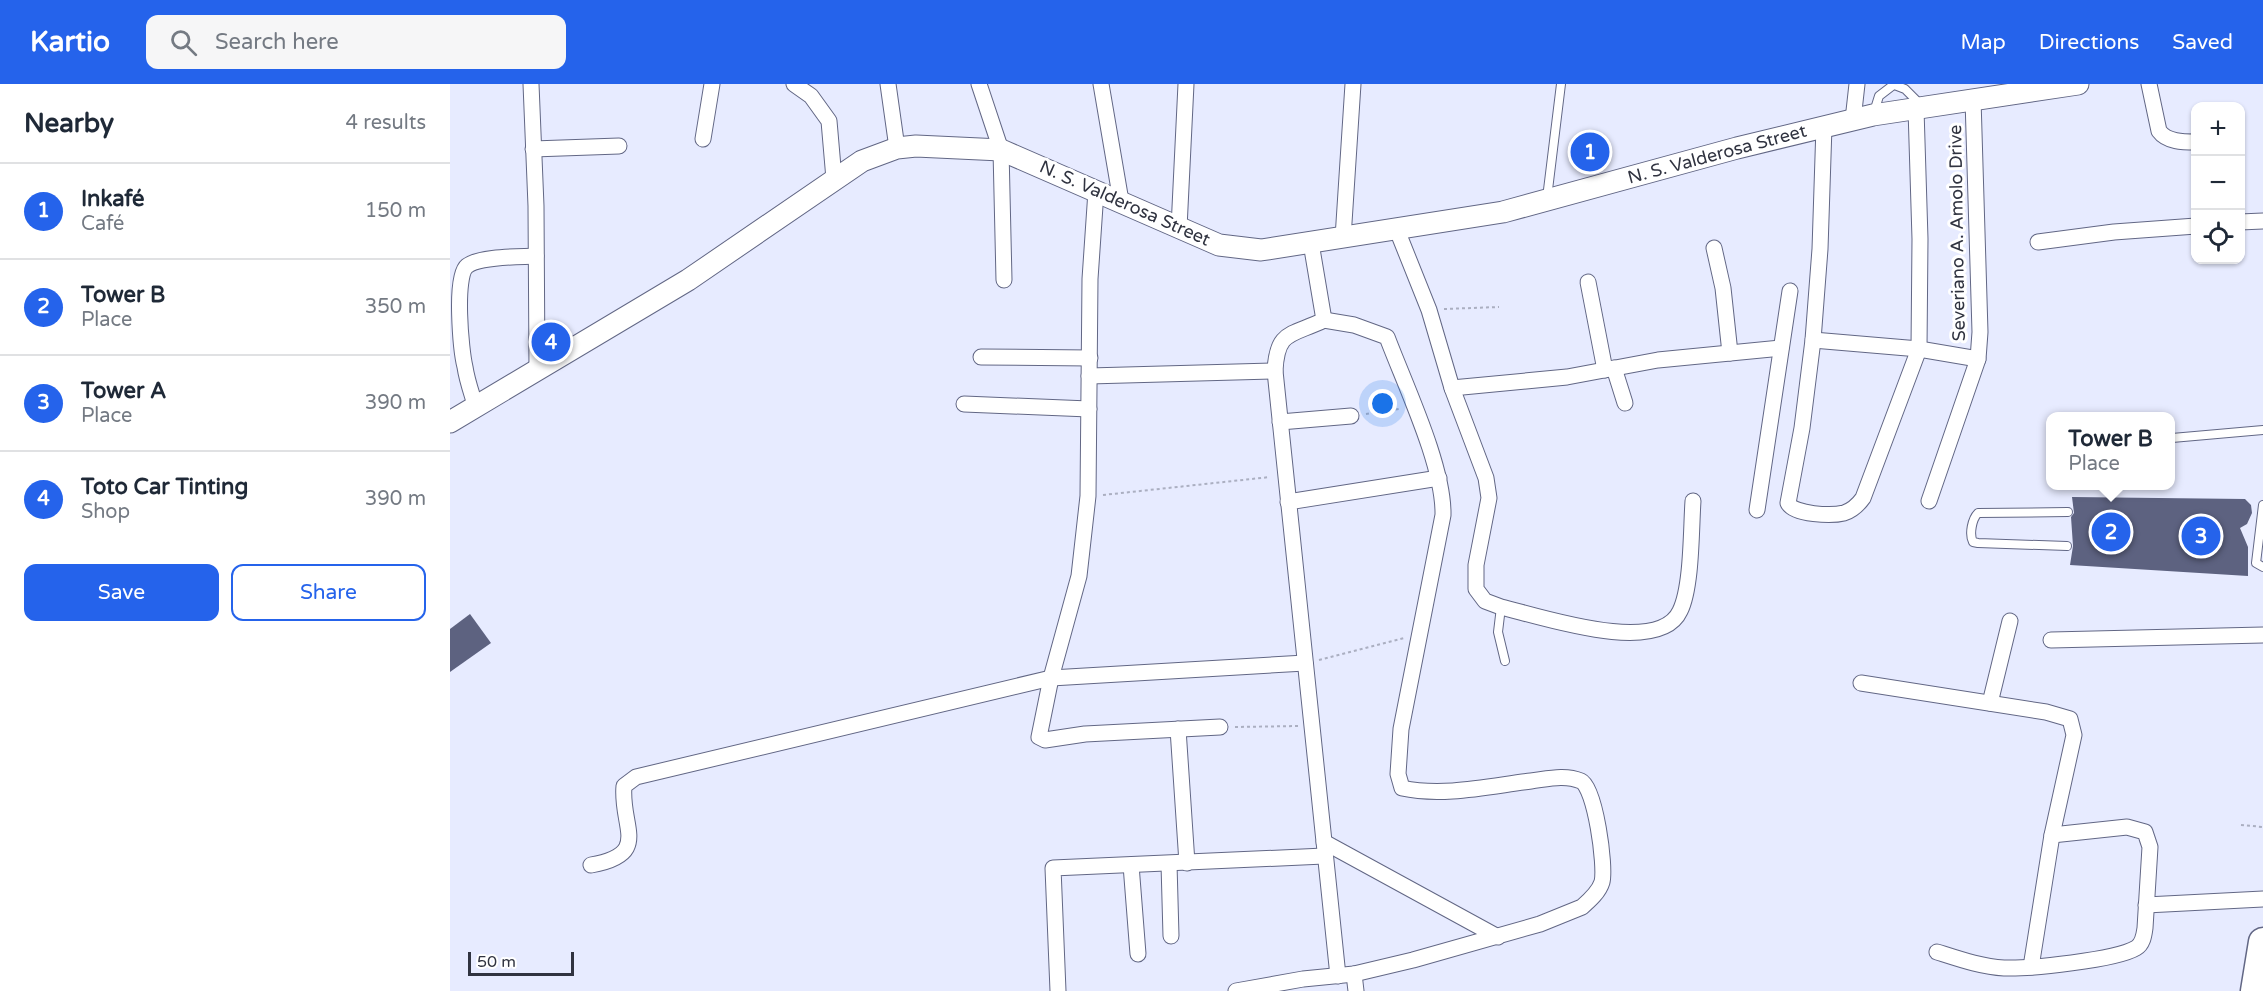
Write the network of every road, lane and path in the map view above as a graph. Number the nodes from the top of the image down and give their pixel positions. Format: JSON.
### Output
{"nodes":[{"id":1,"x":531,"y":84,"type":"edge"},
{"id":2,"x":712,"y":84,"type":"edge"},
{"id":3,"x":794,"y":84,"type":"edge"},
{"id":4,"x":888,"y":84,"type":"edge"},
{"id":5,"x":979,"y":84,"type":"edge"},
{"id":6,"x":1101,"y":84,"type":"edge"},
{"id":7,"x":1186,"y":84,"type":"edge"},
{"id":8,"x":1353,"y":84,"type":"edge"},
{"id":9,"x":1561,"y":84,"type":"edge"},
{"id":10,"x":1857,"y":84,"type":"edge"},
{"id":11,"x":2078,"y":84,"type":"edge"},
{"id":12,"x":2149,"y":84,"type":"edge"},
{"id":13,"x":1892,"y":85,"type":"edge"},
{"id":14,"x":1979,"y":94,"type":"edge"},
{"id":15,"x":1919,"y":108,"type":"junction"},
{"id":16,"x":1863,"y":118,"type":"junction"},
{"id":17,"x":1824,"y":126,"type":"junction"},
{"id":18,"x":703,"y":139,"type":"dead end"},
{"id":19,"x":2191,"y":141,"type":"edge"},
{"id":20,"x":619,"y":146,"type":"dead end"},
{"id":21,"x":897,"y":148,"type":"junction"},
{"id":22,"x":533,"y":149,"type":"junction"},
{"id":23,"x":1001,"y":150,"type":"junction"},
{"id":24,"x":834,"y":179,"type":"junction"},
{"id":25,"x":1096,"y":191,"type":"junction"},
{"id":26,"x":1546,"y":200,"type":"junction"},
{"id":27,"x":1121,"y":201,"type":"junction"},
{"id":28,"x":2263,"y":221,"type":"edge"},
{"id":29,"x":2245,"y":222,"type":"edge"},
{"id":30,"x":2191,"y":226,"type":"edge"},
{"id":31,"x":1179,"y":228,"type":"junction"},
{"id":32,"x":1397,"y":230,"type":"junction"},
{"id":33,"x":1343,"y":238,"type":"junction"},
{"id":34,"x":2038,"y":242,"type":"dead end"},
{"id":35,"x":1311,"y":243,"type":"junction"},
{"id":36,"x":1714,"y":248,"type":"dead end"},
{"id":37,"x":536,"y":256,"type":"junction"},
{"id":38,"x":1005,"y":280,"type":"dead end"},
{"id":39,"x":1588,"y":282,"type":"dead end"},
{"id":40,"x":1790,"y":291,"type":"dead end"},
{"id":41,"x":1499,"y":307,"type":"dead end"},
{"id":42,"x":1429,"y":309,"type":"junction"},
{"id":43,"x":1324,"y":320,"type":"junction"},
{"id":44,"x":1813,"y":340,"type":"junction"},
{"id":45,"x":1781,"y":348,"type":"junction"},
{"id":46,"x":1919,"y":349,"type":"junction"},
{"id":47,"x":1730,"y":353,"type":"junction"},
{"id":48,"x":981,"y":357,"type":"dead end"},
{"id":49,"x":1090,"y":358,"type":"junction"},
{"id":50,"x":1978,"y":359,"type":"junction"},
{"id":51,"x":1610,"y":369,"type":"junction"},
{"id":52,"x":537,"y":370,"type":"junction"},
{"id":53,"x":1275,"y":371,"type":"junction"},
{"id":54,"x":1089,"y":376,"type":"junction"},
{"id":55,"x":1452,"y":388,"type":"junction"},
{"id":56,"x":1625,"y":403,"type":"dead end"},
{"id":57,"x":964,"y":404,"type":"dead end"},
{"id":58,"x":1414,"y":407,"type":"junction"},
{"id":59,"x":476,"y":408,"type":"junction"},
{"id":60,"x":1089,"y":408,"type":"junction"},
{"id":61,"x":1351,"y":416,"type":"joint"},
{"id":62,"x":450,"y":422,"type":"edge"},
{"id":63,"x":1280,"y":422,"type":"junction"},
{"id":64,"x":2263,"y":430,"type":"edge"},
{"id":65,"x":2175,"y":438,"type":"edge"},
{"id":66,"x":1285,"y":476,"type":"junction"},
{"id":67,"x":1439,"y":478,"type":"junction"},
{"id":68,"x":1088,"y":496,"type":"junction"},
{"id":69,"x":1693,"y":501,"type":"dead end"},
{"id":70,"x":1929,"y":501,"type":"dead end"},
{"id":71,"x":1288,"y":502,"type":"junction"},
{"id":72,"x":2263,"y":505,"type":"edge"},
{"id":73,"x":1757,"y":510,"type":"dead end"},
{"id":74,"x":2068,"y":512,"type":"dead end"},
{"id":75,"x":2261,"y":535,"type":"edge"},
{"id":76,"x":2067,"y":546,"type":"dead end"},
{"id":77,"x":2263,"y":567,"type":"edge"},
{"id":78,"x":1501,"y":608,"type":"junction"},
{"id":79,"x":2010,"y":621,"type":"dead end"},
{"id":80,"x":1418,"y":634,"type":"junction"},
{"id":81,"x":2263,"y":635,"type":"edge"},
{"id":82,"x":2051,"y":640,"type":"dead end"},
{"id":83,"x":1505,"y":661,"type":"dead end"},
{"id":84,"x":1305,"y":663,"type":"junction"},
{"id":85,"x":1051,"y":678,"type":"junction"},
{"id":86,"x":1861,"y":683,"type":"dead end"},
{"id":87,"x":1990,"y":703,"type":"junction"},
{"id":88,"x":1311,"y":725,"type":"junction"},
{"id":89,"x":1220,"y":727,"type":"joint"},
{"id":90,"x":1178,"y":729,"type":"junction"},
{"id":91,"x":2241,"y":825,"type":"dead end"},
{"id":92,"x":2261,"y":827,"type":"edge"},
{"id":93,"x":2052,"y":835,"type":"junction"},
{"id":94,"x":1324,"y":849,"type":"junction"},
{"id":95,"x":1187,"y":863,"type":"junction"},
{"id":96,"x":1169,"y":864,"type":"junction"},
{"id":97,"x":591,"y":865,"type":"dead end"},
{"id":98,"x":1131,"y":865,"type":"junction"},
{"id":99,"x":2263,"y":899,"type":"edge"},
{"id":100,"x":2146,"y":904,"type":"junction"},
{"id":101,"x":1171,"y":936,"type":"dead end"},
{"id":102,"x":1498,"y":937,"type":"junction"},
{"id":103,"x":2263,"y":942,"type":"edge"},
{"id":104,"x":1937,"y":952,"type":"dead end"},
{"id":105,"x":1138,"y":954,"type":"dead end"},
{"id":106,"x":2031,"y":967,"type":"junction"},
{"id":107,"x":1346,"y":975,"type":"junction"},
{"id":108,"x":1267,"y":988,"type":"edge"},
{"id":109,"x":1059,"y":991,"type":"edge"},
{"id":110,"x":1236,"y":991,"type":"edge"},
{"id":111,"x":1356,"y":991,"type":"edge"},
{"id":112,"x":2255,"y":991,"type":"edge"}],
"edges":[{"from":1,"to":22,"type":"street"},
{"from":2,"to":18,"type":"street"},
{"from":3,"to":24,"type":"street"},
{"from":4,"to":21,"type":"street"},
{"from":5,"to":23,"type":"street"},
{"from":6,"to":27,"type":"street"},
{"from":7,"to":31,"type":"street"},
{"from":8,"to":33,"type":"street"},
{"from":9,"to":26,"type":"lane"},
{"from":10,"to":16,"type":"street"},
{"from":11,"to":14,"type":"main road","name":"N. S. Valderosa Street"},
{"from":12,"to":19,"type":"street"},
{"from":13,"to":15,"type":"lane"},
{"from":13,"to":16,"type":"lane"},
{"from":14,"to":15,"type":"main road","name":"N. S. Valderosa Street"},
{"from":14,"to":50,"type":"street","name":"Severiano A. Amolo Drive"},
{"from":15,"to":16,"type":"main road","name":"N. S. Valderosa Street"},
{"from":15,"to":46,"type":"street"},
{"from":16,"to":17,"type":"main road","name":"N. S. Valderosa Street"},
{"from":17,"to":26,"type":"main road","name":"N. S. Valderosa Street"},
{"from":17,"to":44,"type":"street"},
{"from":20,"to":22,"type":"street"},
{"from":21,"to":23,"type":"main road","name":"N. S. Valderosa Street"},
{"from":21,"to":24,"type":"main road","name":"N. S. Valderosa Street"},
{"from":22,"to":37,"type":"street"},
{"from":23,"to":25,"type":"main road","name":"N. S. Valderosa Street"},
{"from":23,"to":38,"type":"street"},
{"from":24,"to":52,"type":"main road","name":"N. S. Valderosa Street"},
{"from":25,"to":27,"type":"main road","name":"N. S. Valderosa Street"},
{"from":25,"to":49,"type":"street"},
{"from":26,"to":32,"type":"main road","name":"N. S. Valderosa Street"},
{"from":27,"to":31,"type":"main road","name":"N. S. Valderosa Street"},
{"from":28,"to":29,"type":"street"},
{"from":30,"to":34,"type":"street"},
{"from":31,"to":35,"type":"main road","name":"N. S. Valderosa Street"},
{"from":32,"to":33,"type":"main road","name":"N. S. Valderosa Street"},
{"from":32,"to":42,"type":"street"},
{"from":33,"to":35,"type":"main road","name":"N. S. Valderosa Street"},
{"from":35,"to":43,"type":"street"},
{"from":36,"to":47,"type":"street"},
{"from":37,"to":52,"type":"street"},
{"from":37,"to":59,"type":"street"},
{"from":39,"to":51,"type":"street"},
{"from":40,"to":45,"type":"street"},
{"from":41,"to":42,"type":"path"},
{"from":42,"to":55,"type":"street"},
{"from":43,"to":53,"type":"street"},
{"from":43,"to":58,"type":"street"},
{"from":44,"to":46,"type":"street"},
{"from":44,"to":46,"type":"street"},
{"from":45,"to":47,"type":"street"},
{"from":45,"to":73,"type":"street"},
{"from":46,"to":50,"type":"street"},
{"from":47,"to":51,"type":"street"},
{"from":48,"to":49,"type":"street"},
{"from":49,"to":54,"type":"street"},
{"from":50,"to":70,"type":"street","name":"Severiano A. Amolo Drive"},
{"from":51,"to":55,"type":"street"},
{"from":51,"to":56,"type":"street"},
{"from":52,"to":59,"type":"main road","name":"N. S. Valderosa Street"},
{"from":53,"to":54,"type":"street"},
{"from":53,"to":63,"type":"street"},
{"from":54,"to":60,"type":"street"},
{"from":55,"to":78,"type":"street"},
{"from":57,"to":60,"type":"street"},
{"from":58,"to":61,"type":"path"},
{"from":58,"to":67,"type":"street"},
{"from":59,"to":62,"type":"main road","name":"N. S. Valderosa Street"},
{"from":60,"to":68,"type":"street"},
{"from":61,"to":63,"type":"street"},
{"from":63,"to":66,"type":"street"},
{"from":64,"to":65,"type":"lane"},
{"from":66,"to":68,"type":"path"},
{"from":66,"to":71,"type":"street"},
{"from":67,"to":71,"type":"street"},
{"from":67,"to":80,"type":"street"},
{"from":68,"to":85,"type":"street"},
{"from":69,"to":78,"type":"street"},
{"from":71,"to":84,"type":"street"},
{"from":72,"to":75,"type":"lane"},
{"from":74,"to":76,"type":"lane"},
{"from":75,"to":77,"type":"lane"},
{"from":78,"to":83,"type":"lane"},
{"from":79,"to":87,"type":"street"},
{"from":80,"to":84,"type":"path"},
{"from":80,"to":102,"type":"street"},
{"from":81,"to":82,"type":"street"},
{"from":84,"to":85,"type":"street"},
{"from":84,"to":88,"type":"street"},
{"from":85,"to":90,"type":"street"},
{"from":85,"to":97,"type":"street"},
{"from":86,"to":87,"type":"street"},
{"from":87,"to":93,"type":"street"},
{"from":88,"to":89,"type":"path"},
{"from":88,"to":94,"type":"street"},
{"from":89,"to":90,"type":"street"},
{"from":90,"to":95,"type":"street"},
{"from":91,"to":92,"type":"path"},
{"from":93,"to":100,"type":"street"},
{"from":93,"to":106,"type":"street"},
{"from":94,"to":95,"type":"street"},
{"from":94,"to":102,"type":"street"},
{"from":94,"to":107,"type":"street"},
{"from":95,"to":96,"type":"street"},
{"from":96,"to":98,"type":"street"},
{"from":96,"to":101,"type":"street"},
{"from":98,"to":105,"type":"street"},
{"from":98,"to":109,"type":"street"},
{"from":99,"to":100,"type":"street"},
{"from":100,"to":106,"type":"street"},
{"from":102,"to":107,"type":"street"},
{"from":103,"to":112,"type":"highway"},
{"from":104,"to":106,"type":"street"},
{"from":107,"to":108,"type":"street"},
{"from":107,"to":111,"type":"street"},
{"from":108,"to":110,"type":"street"}]}
